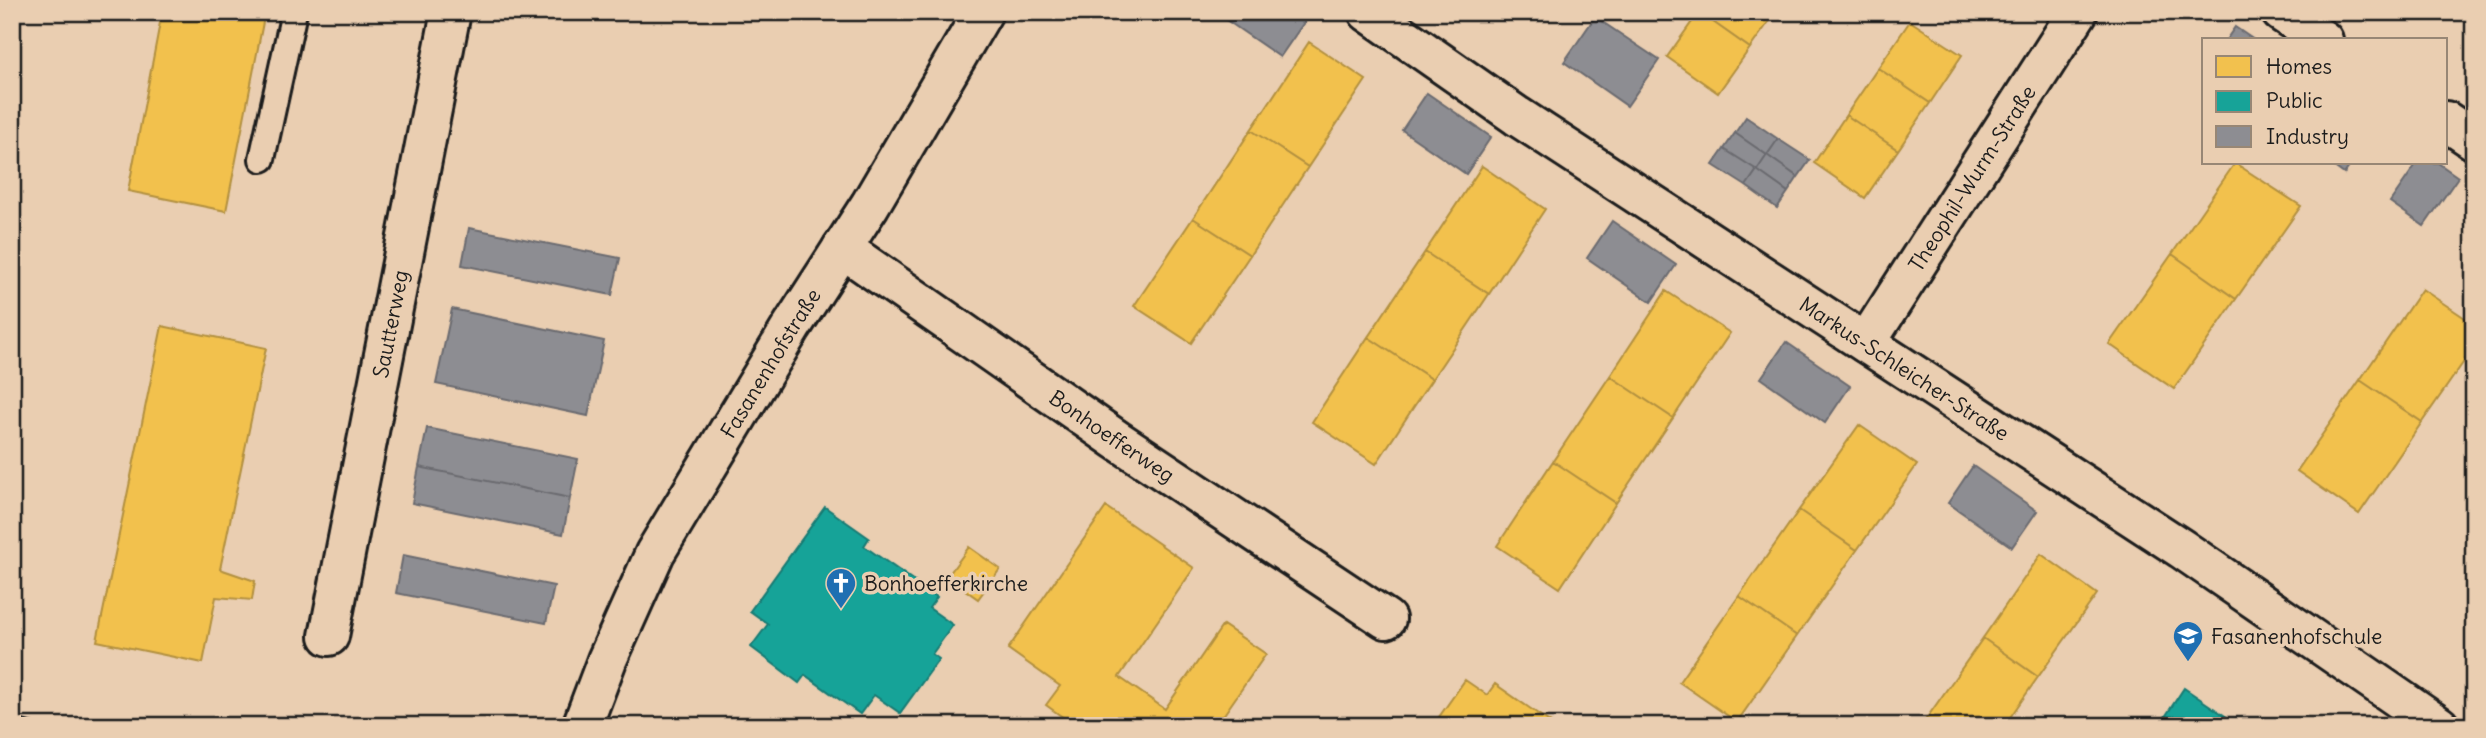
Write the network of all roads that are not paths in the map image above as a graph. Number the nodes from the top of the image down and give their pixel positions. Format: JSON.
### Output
{"nodes":[{"id":1,"x":295,"y":12,"type":"edge"},
{"id":2,"x":452,"y":12,"type":"edge"},
{"id":3,"x":982,"y":12,"type":"edge"},
{"id":4,"x":1368,"y":12,"type":"edge"},
{"id":5,"x":2078,"y":12,"type":"edge"},
{"id":6,"x":2281,"y":12,"type":"edge"},
{"id":7,"x":2320,"y":38,"type":"edge"},
{"id":8,"x":2448,"y":122,"type":"edge"},
{"id":9,"x":2474,"y":140,"type":"edge"},
{"id":10,"x":262,"y":159,"type":"dead end"},
{"id":11,"x":842,"y":248,"type":"junction"},
{"id":12,"x":1866,"y":343,"type":"junction"},
{"id":13,"x":1386,"y":619,"type":"dead end"},
{"id":14,"x":329,"y":636,"type":"dead end"},
{"id":15,"x":582,"y":726,"type":"edge"},
{"id":16,"x":2439,"y":726,"type":"edge"}],
"edges":[{"from":1,"to":10,"type":"lane"},
{"from":2,"to":14,"type":"street","name":"Sautterweg"},
{"from":3,"to":11,"type":"street","name":"Fasanenhofstraße"},
{"from":4,"to":12,"type":"street","name":"Markus-Schleicher-Straße"},
{"from":5,"to":12,"type":"street","name":"Theophil-Wurm-Straße"},
{"from":6,"to":7,"type":"street"},
{"from":8,"to":9,"type":"street"},
{"from":11,"to":13,"type":"street","name":"Bonhoefferweg"},
{"from":11,"to":15,"type":"street","name":"Fasanenhofstraße"},
{"from":12,"to":16,"type":"street","name":"Markus-Schleicher-Straße"}]}
